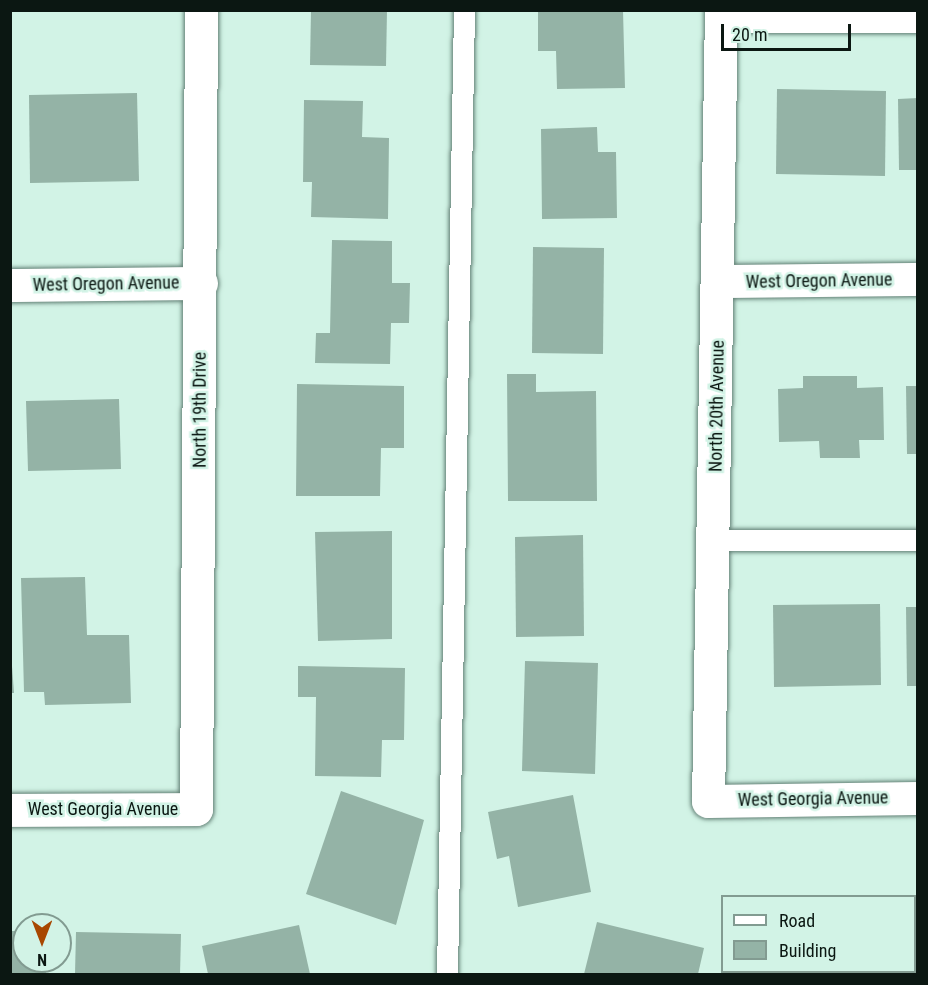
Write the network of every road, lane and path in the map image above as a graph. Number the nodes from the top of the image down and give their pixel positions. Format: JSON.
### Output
{"nodes":[{"id":1,"x":201,"y":10,"type":"edge"},
{"id":2,"x":464,"y":10,"type":"edge"},
{"id":3,"x":721,"y":16,"type":"edge"},
{"id":4,"x":918,"y":22,"type":"edge"},
{"id":5,"x":918,"y":279,"type":"edge"},
{"id":6,"x":720,"y":281,"type":"junction"},
{"id":7,"x":201,"y":284,"type":"junction"},
{"id":8,"x":10,"y":285,"type":"edge"},
{"id":9,"x":714,"y":540,"type":"junction"},
{"id":10,"x":918,"y":540,"type":"edge"},
{"id":11,"x":918,"y":798,"type":"edge"},
{"id":12,"x":708,"y":801,"type":"joint"},
{"id":13,"x":196,"y":809,"type":"joint"},
{"id":14,"x":10,"y":810,"type":"edge"},
{"id":15,"x":447,"y":975,"type":"edge"}],
"edges":[{"from":1,"to":7,"type":"street","name":"North 19th Drive"},
{"from":2,"to":15,"type":"lane"},
{"from":3,"to":4,"type":"lane"},
{"from":3,"to":6,"type":"street","name":"North 20th Avenue"},
{"from":5,"to":6,"type":"street","name":"West Oregon Avenue"},
{"from":6,"to":9,"type":"street","name":"North 20th Avenue"},
{"from":7,"to":8,"type":"street","name":"West Oregon Avenue"},
{"from":7,"to":13,"type":"street","name":"North 19th Drive"},
{"from":9,"to":10,"type":"lane"},
{"from":9,"to":12,"type":"street","name":"North 20th Avenue"},
{"from":11,"to":12,"type":"street","name":"West Georgia Avenue"},
{"from":13,"to":14,"type":"street","name":"West Georgia Avenue"}]}
